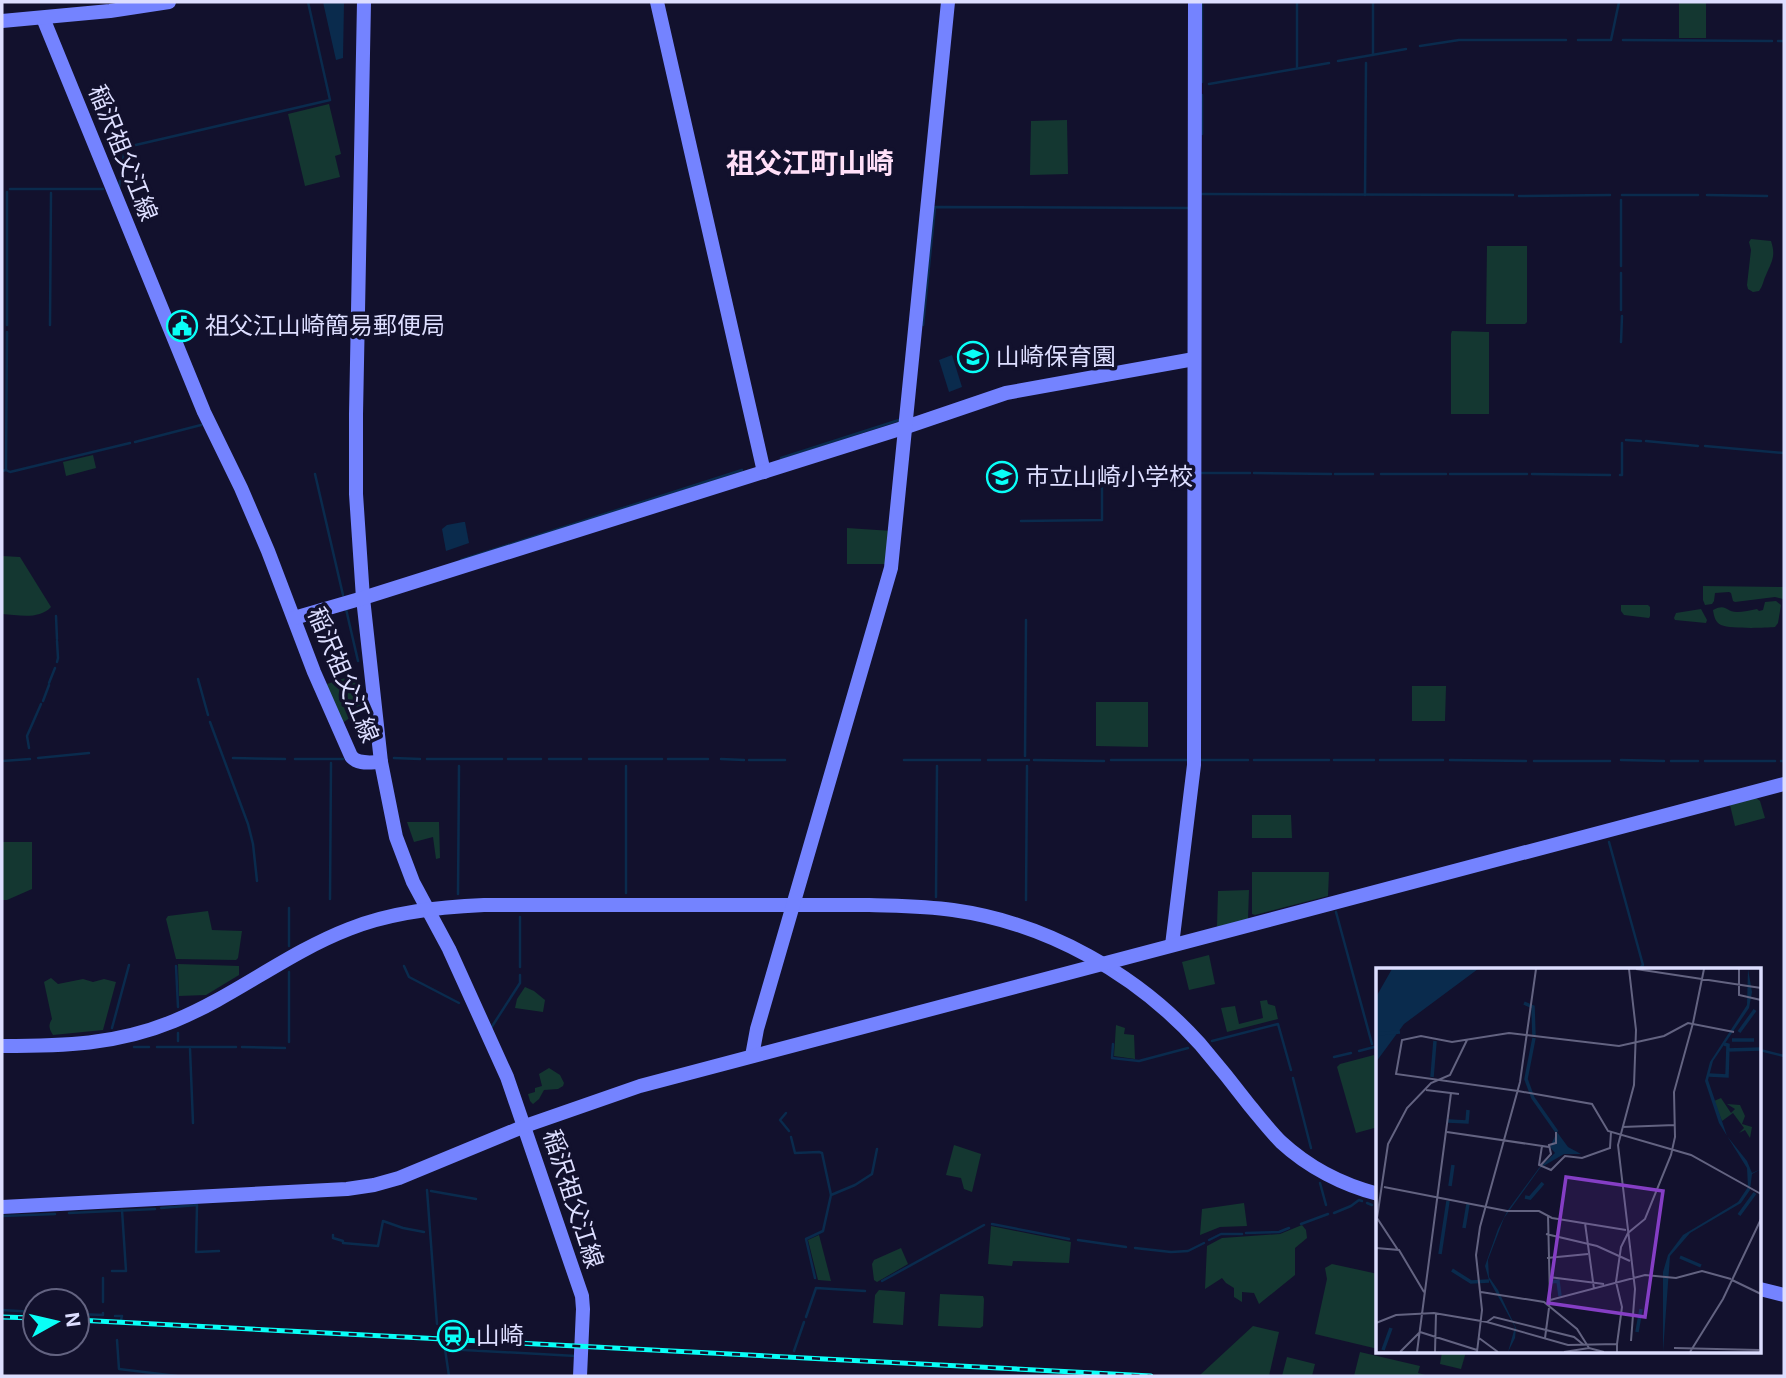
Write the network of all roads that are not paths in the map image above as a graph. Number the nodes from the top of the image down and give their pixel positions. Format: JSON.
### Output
{"nodes":[{"id":1,"x":169,"y":2,"type":"edge"},
{"id":2,"x":364,"y":2,"type":"edge"},
{"id":3,"x":657,"y":2,"type":"edge"},
{"id":4,"x":948,"y":2,"type":"edge"},
{"id":5,"x":1195,"y":2,"type":"edge"},
{"id":6,"x":43,"y":18,"type":"junction"},
{"id":7,"x":2,"y":21,"type":"edge"},
{"id":8,"x":1194,"y":359,"type":"junction"},
{"id":9,"x":906,"y":427,"type":"junction"},
{"id":10,"x":764,"y":472,"type":"junction"},
{"id":11,"x":363,"y":598,"type":"junction"},
{"id":12,"x":294,"y":618,"type":"junction"},
{"id":13,"x":381,"y":762,"type":"junction"},
{"id":14,"x":1784,"y":784,"type":"edge"},
{"id":15,"x":793,"y":905,"type":"junction"},
{"id":16,"x":428,"y":909,"type":"junction"},
{"id":17,"x":1171,"y":945,"type":"junction"},
{"id":18,"x":1101,"y":964,"type":"junction"},
{"id":19,"x":2,"y":1046,"type":"edge"},
{"id":20,"x":752,"y":1056,"type":"junction"},
{"id":21,"x":525,"y":1126,"type":"junction"},
{"id":22,"x":1376,"y":1193,"type":"edge"},
{"id":23,"x":2,"y":1207,"type":"edge"},
{"id":24,"x":1762,"y":1290,"type":"edge"},
{"id":25,"x":1784,"y":1295,"type":"edge"},
{"id":26,"x":580,"y":1376,"type":"edge"}],
"edges":[{"from":1,"to":6,"type":"street"},
{"from":2,"to":11,"type":"street"},
{"from":3,"to":10,"type":"street"},
{"from":4,"to":9,"type":"street"},
{"from":5,"to":8,"type":"street"},
{"from":6,"to":7,"type":"street"},
{"from":6,"to":12,"type":"street","name":"稲沢祖父江線"},
{"from":8,"to":9,"type":"street"},
{"from":8,"to":17,"type":"street"},
{"from":9,"to":10,"type":"street"},
{"from":9,"to":15,"type":"street"},
{"from":10,"to":11,"type":"street"},
{"from":11,"to":12,"type":"street"},
{"from":11,"to":13,"type":"street"},
{"from":12,"to":13,"type":"street","name":"稲沢祖父江線"},
{"from":13,"to":16,"type":"street","name":"稲沢祖父江線"},
{"from":14,"to":17,"type":"street"},
{"from":15,"to":16,"type":"street"},
{"from":15,"to":18,"type":"street"},
{"from":15,"to":20,"type":"street"},
{"from":16,"to":19,"type":"street"},
{"from":16,"to":21,"type":"street","name":"稲沢祖父江線"},
{"from":17,"to":18,"type":"street"},
{"from":18,"to":20,"type":"street"},
{"from":18,"to":22,"type":"street"},
{"from":20,"to":21,"type":"street"},
{"from":21,"to":23,"type":"street"},
{"from":21,"to":26,"type":"street","name":"稲沢祖父江線"},
{"from":24,"to":25,"type":"street"}]}
